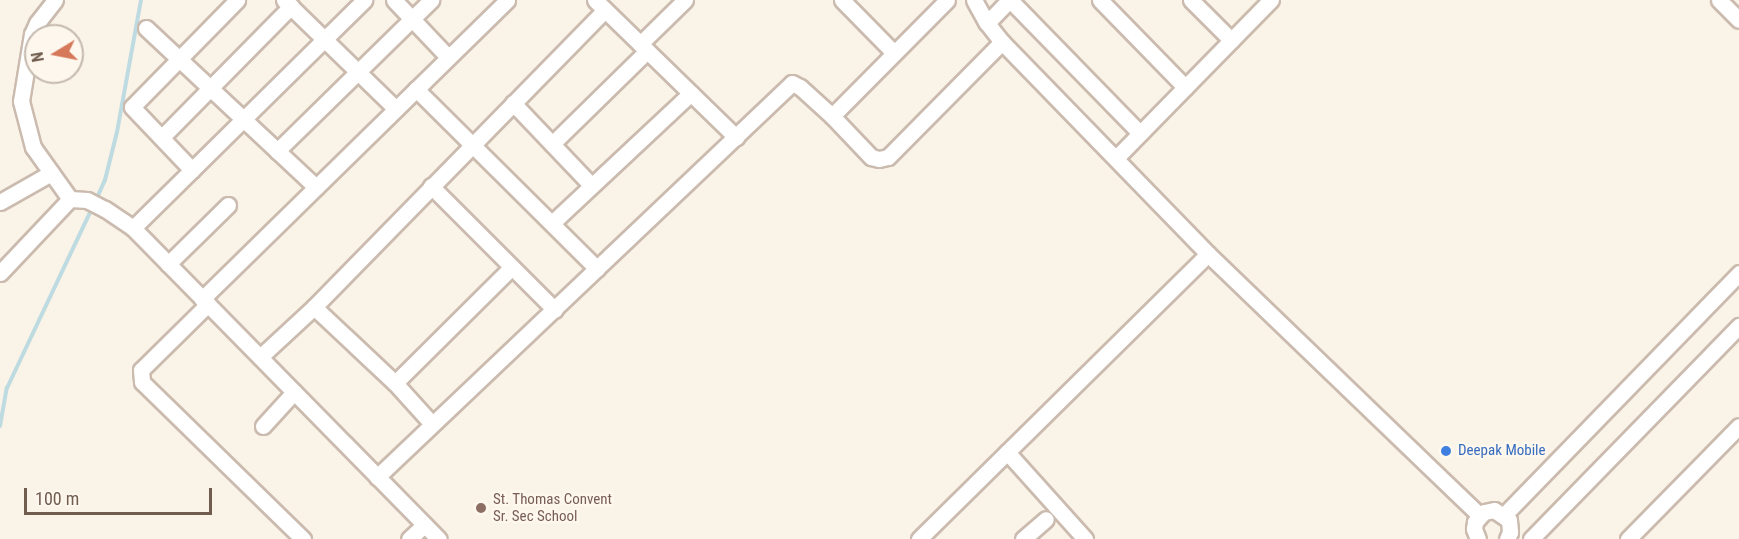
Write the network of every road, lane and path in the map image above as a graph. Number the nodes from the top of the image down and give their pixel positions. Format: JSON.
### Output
{"nodes":[{"id":1,"x":55,"y":0,"type":"edge"},
{"id":2,"x":237,"y":0,"type":"edge"},
{"id":3,"x":364,"y":0,"type":"edge"},
{"id":4,"x":394,"y":0,"type":"edge"},
{"id":5,"x":431,"y":0,"type":"edge"},
{"id":6,"x":842,"y":0,"type":"edge"},
{"id":7,"x":947,"y":0,"type":"edge"},
{"id":8,"x":974,"y":0,"type":"edge"},
{"id":9,"x":1009,"y":0,"type":"edge"},
{"id":10,"x":1100,"y":0,"type":"edge"},
{"id":11,"x":1191,"y":0,"type":"edge"},
{"id":12,"x":1271,"y":0,"type":"edge"},
{"id":13,"x":1719,"y":0,"type":"edge"},
{"id":14,"x":680,"y":1,"type":"edge"},
{"id":15,"x":499,"y":2,"type":"edge"},
{"id":16,"x":288,"y":3,"type":"edge"},
{"id":17,"x":600,"y":5,"type":"edge"},
{"id":18,"x":412,"y":19,"type":"junction"},
{"id":19,"x":1739,"y":20,"type":"edge"},
{"id":20,"x":987,"y":23,"type":"junction"},
{"id":21,"x":146,"y":28,"type":"dead end"},
{"id":22,"x":326,"y":38,"type":"junction"},
{"id":23,"x":1231,"y":40,"type":"junction"},
{"id":24,"x":1002,"y":42,"type":"junction"},
{"id":25,"x":643,"y":47,"type":"junction"},
{"id":26,"x":894,"y":53,"type":"junction"},
{"id":27,"x":448,"y":57,"type":"junction"},
{"id":28,"x":179,"y":59,"type":"junction"},
{"id":29,"x":359,"y":71,"type":"junction"},
{"id":30,"x":1185,"y":87,"type":"junction"},
{"id":31,"x":210,"y":88,"type":"junction"},
{"id":32,"x":416,"y":89,"type":"junction"},
{"id":33,"x":691,"y":93,"type":"junction"},
{"id":34,"x":513,"y":103,"type":"junction"},
{"id":35,"x":396,"y":109,"type":"junction"},
{"id":36,"x":832,"y":116,"type":"junction"},
{"id":37,"x":243,"y":119,"type":"junction"},
{"id":38,"x":1140,"y":133,"type":"junction"},
{"id":39,"x":162,"y":137,"type":"junction"},
{"id":40,"x":736,"y":137,"type":"junction"},
{"id":41,"x":472,"y":143,"type":"junction"},
{"id":42,"x":552,"y":144,"type":"junction"},
{"id":43,"x":277,"y":151,"type":"junction"},
{"id":44,"x":1117,"y":157,"type":"junction"},
{"id":45,"x":192,"y":170,"type":"junction"},
{"id":46,"x":51,"y":173,"type":"junction"},
{"id":47,"x":591,"y":185,"type":"junction"},
{"id":48,"x":431,"y":186,"type":"junction"},
{"id":49,"x":316,"y":187,"type":"junction"},
{"id":50,"x":70,"y":200,"type":"junction"},
{"id":51,"x":0,"y":202,"type":"edge"},
{"id":52,"x":228,"y":205,"type":"dead end"},
{"id":53,"x":552,"y":223,"type":"junction"},
{"id":54,"x":133,"y":228,"type":"junction"},
{"id":55,"x":1208,"y":254,"type":"junction"},
{"id":56,"x":168,"y":264,"type":"junction"},
{"id":57,"x":511,"y":268,"type":"junction"},
{"id":58,"x":597,"y":269,"type":"junction"},
{"id":59,"x":0,"y":273,"type":"edge"},
{"id":60,"x":1739,"y":273,"type":"edge"},
{"id":61,"x":205,"y":302,"type":"junction"},
{"id":62,"x":314,"y":307,"type":"junction"},
{"id":63,"x":555,"y":310,"type":"junction"},
{"id":64,"x":1736,"y":336,"type":"edge"},
{"id":65,"x":260,"y":357,"type":"junction"},
{"id":66,"x":395,"y":383,"type":"junction"},
{"id":67,"x":294,"y":392,"type":"junction"},
{"id":68,"x":432,"y":424,"type":"junction"},
{"id":69,"x":263,"y":426,"type":"dead end"},
{"id":70,"x":1739,"y":426,"type":"edge"},
{"id":71,"x":1007,"y":452,"type":"junction"},
{"id":72,"x":377,"y":477,"type":"junction"},
{"id":73,"x":1504,"y":514,"type":"junction"},
{"id":74,"x":1479,"y":515,"type":"junction"},
{"id":75,"x":1046,"y":519,"type":"dead end"},
{"id":76,"x":424,"y":525,"type":"junction"},
{"id":77,"x":1511,"y":537,"type":"edge"},
{"id":78,"x":303,"y":539,"type":"edge"},
{"id":79,"x":409,"y":539,"type":"edge"},
{"id":80,"x":439,"y":539,"type":"edge"},
{"id":81,"x":919,"y":539,"type":"edge"},
{"id":82,"x":1023,"y":539,"type":"edge"},
{"id":83,"x":1085,"y":539,"type":"edge"},
{"id":84,"x":1478,"y":539,"type":"edge"},
{"id":85,"x":1531,"y":539,"type":"edge"},
{"id":86,"x":1628,"y":539,"type":"edge"}],
"edges":[{"from":1,"to":46,"type":"street"},
{"from":2,"to":28,"type":"street"},
{"from":3,"to":22,"type":"street"},
{"from":4,"to":18,"type":"street"},
{"from":5,"to":18,"type":"street"},
{"from":6,"to":26,"type":"street"},
{"from":7,"to":26,"type":"street"},
{"from":8,"to":20,"type":"street"},
{"from":9,"to":20,"type":"street"},
{"from":9,"to":38,"type":"street"},
{"from":10,"to":30,"type":"street"},
{"from":11,"to":23,"type":"street"},
{"from":12,"to":23,"type":"street"},
{"from":13,"to":19,"type":"street"},
{"from":14,"to":25,"type":"street"},
{"from":15,"to":27,"type":"street"},
{"from":16,"to":22,"type":"street"},
{"from":16,"to":31,"type":"street"},
{"from":17,"to":25,"type":"street"},
{"from":17,"to":34,"type":"street"},
{"from":18,"to":27,"type":"street"},
{"from":18,"to":29,"type":"street"},
{"from":20,"to":24,"type":"street"},
{"from":21,"to":28,"type":"street"},
{"from":22,"to":29,"type":"street"},
{"from":22,"to":37,"type":"street"},
{"from":23,"to":30,"type":"street"},
{"from":24,"to":36,"type":"street"},
{"from":24,"to":44,"type":"street"},
{"from":25,"to":33,"type":"street"},
{"from":25,"to":42,"type":"street"},
{"from":26,"to":36,"type":"street"},
{"from":27,"to":32,"type":"street"},
{"from":28,"to":31,"type":"street"},
{"from":28,"to":39,"type":"street"},
{"from":29,"to":35,"type":"street"},
{"from":29,"to":43,"type":"street"},
{"from":30,"to":38,"type":"street"},
{"from":31,"to":37,"type":"street"},
{"from":31,"to":39,"type":"street"},
{"from":32,"to":35,"type":"street"},
{"from":32,"to":41,"type":"street"},
{"from":33,"to":40,"type":"street"},
{"from":33,"to":47,"type":"street"},
{"from":34,"to":41,"type":"street"},
{"from":34,"to":42,"type":"street"},
{"from":35,"to":49,"type":"street"},
{"from":36,"to":40,"type":"street"},
{"from":37,"to":43,"type":"street"},
{"from":37,"to":45,"type":"street"},
{"from":38,"to":44,"type":"street"},
{"from":39,"to":45,"type":"street"},
{"from":40,"to":58,"type":"street"},
{"from":41,"to":48,"type":"street"},
{"from":41,"to":53,"type":"street"},
{"from":42,"to":47,"type":"street"},
{"from":43,"to":49,"type":"street"},
{"from":44,"to":55,"type":"street"},
{"from":45,"to":54,"type":"street"},
{"from":46,"to":50,"type":"street"},
{"from":46,"to":51,"type":"street"},
{"from":47,"to":53,"type":"street"},
{"from":48,"to":57,"type":"street"},
{"from":48,"to":62,"type":"street"},
{"from":49,"to":61,"type":"street"},
{"from":50,"to":54,"type":"street"},
{"from":50,"to":59,"type":"street"},
{"from":52,"to":56,"type":"street"},
{"from":53,"to":58,"type":"street"},
{"from":54,"to":56,"type":"street"},
{"from":55,"to":71,"type":"street"},
{"from":55,"to":74,"type":"street"},
{"from":56,"to":61,"type":"street"},
{"from":57,"to":63,"type":"street"},
{"from":57,"to":66,"type":"street"},
{"from":58,"to":63,"type":"street"},
{"from":60,"to":73,"type":"street"},
{"from":61,"to":65,"type":"street"},
{"from":61,"to":78,"type":"street"},
{"from":62,"to":65,"type":"street"},
{"from":62,"to":66,"type":"street"},
{"from":63,"to":68,"type":"street"},
{"from":64,"to":85,"type":"street"},
{"from":65,"to":67,"type":"street"},
{"from":66,"to":68,"type":"street"},
{"from":67,"to":69,"type":"street"},
{"from":67,"to":72,"type":"street"},
{"from":68,"to":72,"type":"street"},
{"from":70,"to":86,"type":"street"},
{"from":71,"to":81,"type":"street"},
{"from":71,"to":83,"type":"street"},
{"from":72,"to":76,"type":"street"},
{"from":73,"to":74,"type":"street"},
{"from":73,"to":77,"type":"street"},
{"from":74,"to":84,"type":"street"},
{"from":75,"to":82,"type":"street"},
{"from":76,"to":79,"type":"street"},
{"from":76,"to":80,"type":"street"}]}
